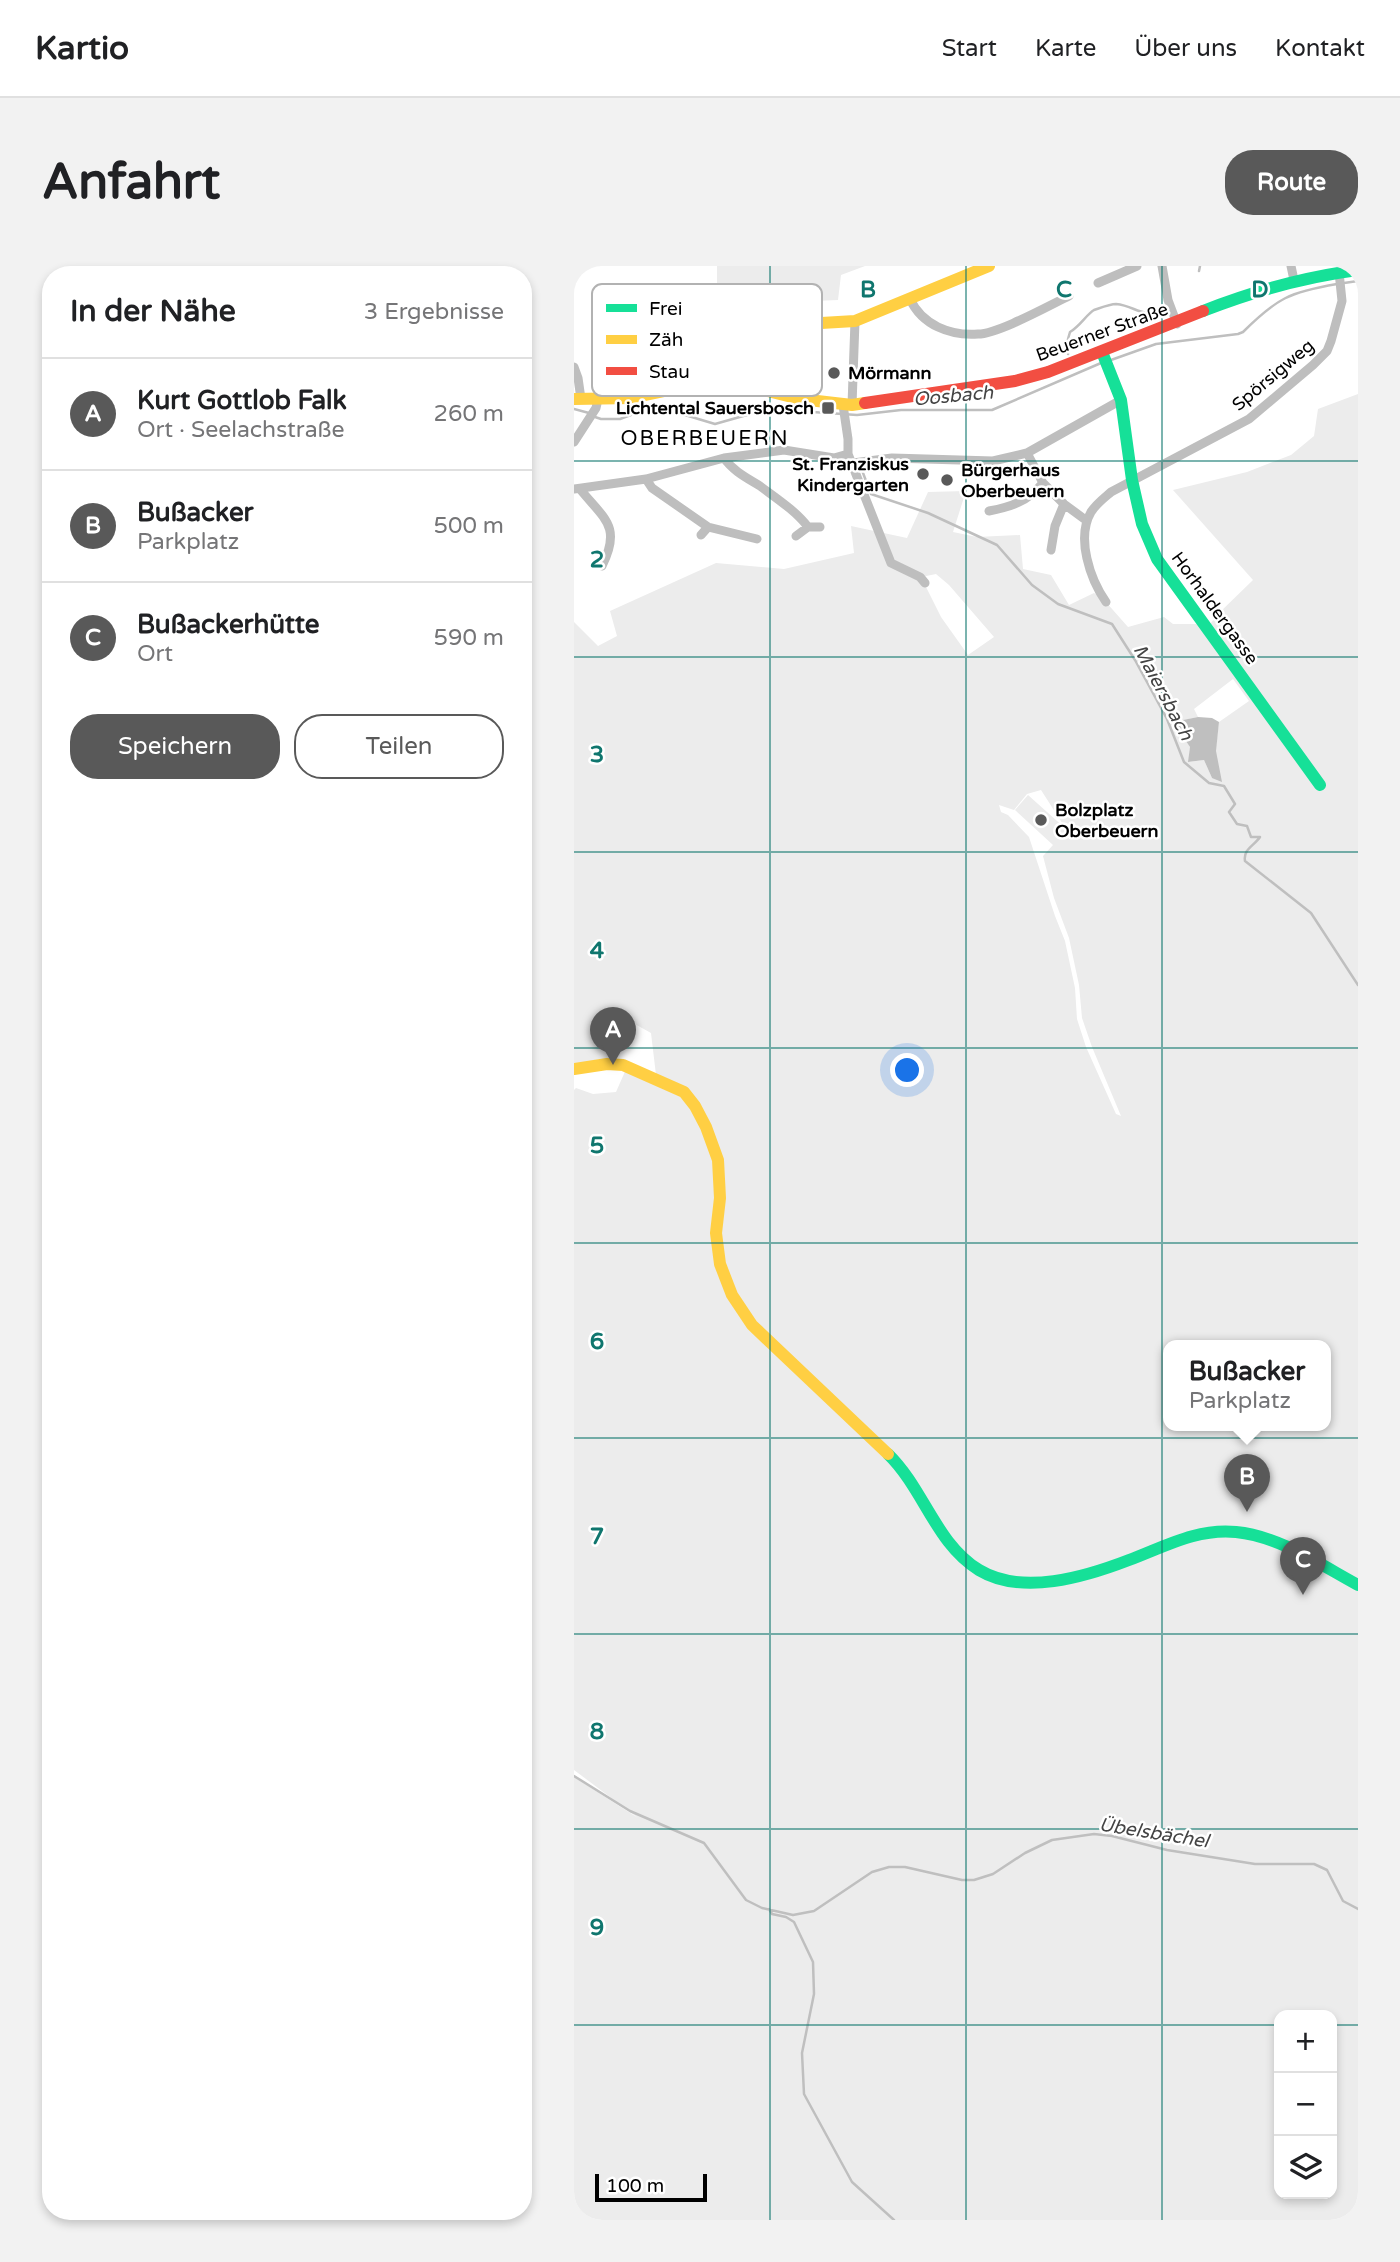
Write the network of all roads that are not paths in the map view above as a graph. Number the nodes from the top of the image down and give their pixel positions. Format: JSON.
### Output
{"nodes":[{"id":1,"x":989,"y":266,"type":"edge"},
{"id":2,"x":1137,"y":266,"type":"edge"},
{"id":3,"x":1162,"y":266,"type":"edge"},
{"id":4,"x":1291,"y":266,"type":"edge"},
{"id":5,"x":1358,"y":270,"type":"edge"},
{"id":6,"x":1339,"y":274,"type":"junction"},
{"id":7,"x":1294,"y":280,"type":"junction"},
{"id":8,"x":1098,"y":283,"type":"dead end"},
{"id":9,"x":1069,"y":296,"type":"dead end"},
{"id":10,"x":910,"y":299,"type":"junction"},
{"id":11,"x":855,"y":321,"type":"junction"},
{"id":12,"x":822,"y":323,"type":"edge"},
{"id":13,"x":1177,"y":324,"type":"junction"},
{"id":14,"x":1104,"y":357,"type":"junction"},
{"id":15,"x":574,"y":367,"type":"edge"},
{"id":16,"x":641,"y":396,"type":"edge"},
{"id":17,"x":788,"y":396,"type":"edge"},
{"id":18,"x":577,"y":399,"type":"edge"},
{"id":19,"x":1121,"y":400,"type":"junction"},
{"id":20,"x":597,"y":404,"type":"junction"},
{"id":21,"x":846,"y":410,"type":"junction"},
{"id":22,"x":574,"y":442,"type":"edge"},
{"id":23,"x":1027,"y":453,"type":"junction"},
{"id":24,"x":724,"y":458,"type":"junction"},
{"id":25,"x":850,"y":459,"type":"junction"},
{"id":26,"x":646,"y":479,"type":"junction"},
{"id":27,"x":1132,"y":480,"type":"junction"},
{"id":28,"x":1043,"y":483,"type":"junction"},
{"id":29,"x":577,"y":489,"type":"edge"},
{"id":30,"x":1064,"y":504,"type":"junction"},
{"id":31,"x":989,"y":511,"type":"dead end"},
{"id":32,"x":1087,"y":521,"type":"junction"},
{"id":33,"x":708,"y":527,"type":"junction"},
{"id":34,"x":808,"y":527,"type":"junction"},
{"id":35,"x":820,"y":527,"type":"dead end"},
{"id":36,"x":701,"y":535,"type":"dead end"},
{"id":37,"x":796,"y":536,"type":"dead end"},
{"id":38,"x":758,"y":538,"type":"dead end"},
{"id":39,"x":1051,"y":550,"type":"dead end"},
{"id":40,"x":602,"y":566,"type":"dead end"},
{"id":41,"x":925,"y":583,"type":"dead end"},
{"id":42,"x":1106,"y":602,"type":"dead end"},
{"id":43,"x":1320,"y":785,"type":"dead end"},
{"id":44,"x":574,"y":1069,"type":"edge"},
{"id":45,"x":1358,"y":1585,"type":"edge"}],
"edges":[{"from":1,"to":10,"type":"street"},
{"from":2,"to":8,"type":"street"},
{"from":3,"to":13,"type":"street"},
{"from":4,"to":7,"type":"street"},
{"from":5,"to":6,"type":"street","name":"Beuerner Straße"},
{"from":6,"to":7,"type":"street","name":"Beuerner Straße"},
{"from":6,"to":27,"type":"street","name":"Spörsigweg"},
{"from":7,"to":13,"type":"street","name":"Beuerner Straße"},
{"from":9,"to":10,"type":"street"},
{"from":10,"to":11,"type":"street"},
{"from":11,"to":12,"type":"street"},
{"from":11,"to":21,"type":"street"},
{"from":13,"to":14,"type":"street","name":"Beuerner Straße"},
{"from":14,"to":19,"type":"street","name":"Horhaldergasse"},
{"from":14,"to":21,"type":"street","name":"Beuerner Straße"},
{"from":15,"to":18,"type":"street"},
{"from":16,"to":20,"type":"street","name":"Beuerner Straße"},
{"from":17,"to":21,"type":"street","name":"Beuerner Straße"},
{"from":18,"to":20,"type":"street","name":"Beuerner Straße"},
{"from":19,"to":23,"type":"street"},
{"from":19,"to":27,"type":"street","name":"Horhaldergasse"},
{"from":20,"to":22,"type":"street"},
{"from":21,"to":25,"type":"street"},
{"from":23,"to":25,"type":"street"},
{"from":23,"to":28,"type":"street"},
{"from":24,"to":25,"type":"street"},
{"from":24,"to":26,"type":"street"},
{"from":24,"to":34,"type":"street"},
{"from":25,"to":41,"type":"street"},
{"from":26,"to":29,"type":"street"},
{"from":26,"to":33,"type":"street"},
{"from":27,"to":32,"type":"street","name":"Spörsigweg"},
{"from":27,"to":43,"type":"street","name":"Horhaldergasse"},
{"from":28,"to":30,"type":"street"},
{"from":28,"to":31,"type":"street"},
{"from":29,"to":40,"type":"street"},
{"from":30,"to":32,"type":"street"},
{"from":30,"to":39,"type":"street"},
{"from":32,"to":42,"type":"street"},
{"from":33,"to":36,"type":"street"},
{"from":33,"to":38,"type":"street"},
{"from":34,"to":35,"type":"street"},
{"from":34,"to":37,"type":"street"},
{"from":44,"to":45,"type":"street"}]}
